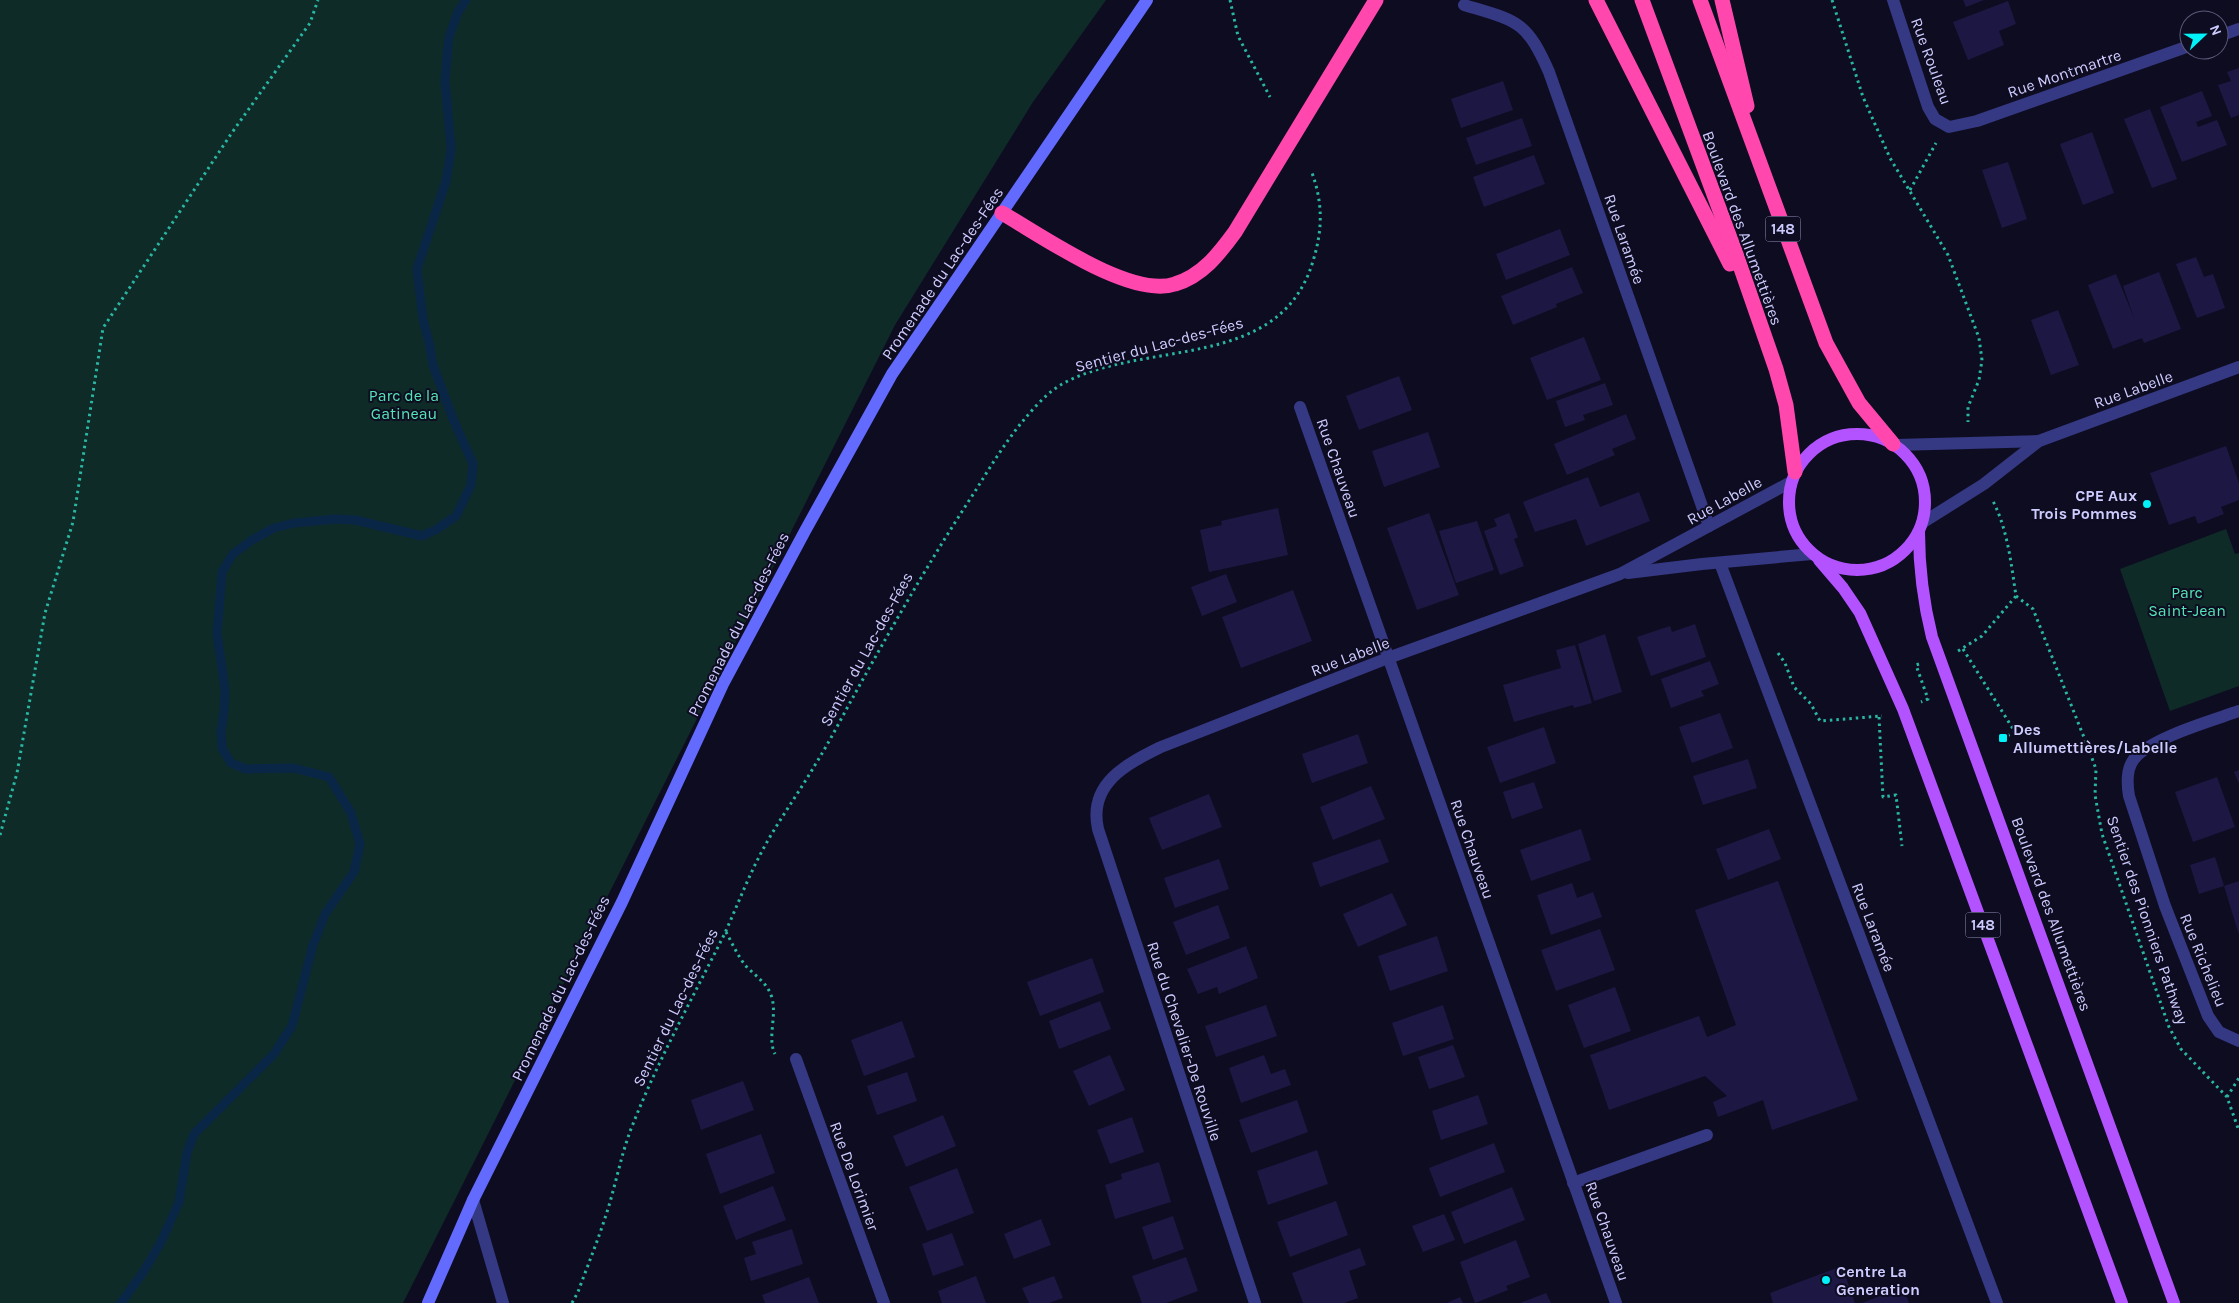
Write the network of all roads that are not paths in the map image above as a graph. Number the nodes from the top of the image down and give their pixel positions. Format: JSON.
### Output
{"nodes":[{"id":1,"x":1147,"y":0,"type":"edge"},
{"id":2,"x":1376,"y":0,"type":"edge"},
{"id":3,"x":1596,"y":0,"type":"edge"},
{"id":4,"x":1642,"y":0,"type":"edge"},
{"id":5,"x":1700,"y":0,"type":"edge"},
{"id":6,"x":1722,"y":0,"type":"edge"},
{"id":7,"x":1893,"y":0,"type":"edge"},
{"id":8,"x":1464,"y":5,"type":"dead end"},
{"id":9,"x":2179,"y":50,"type":"edge"},
{"id":10,"x":1948,"y":127,"type":"joint"},
{"id":11,"x":1761,"y":171,"type":"junction"},
{"id":12,"x":1002,"y":213,"type":"junction"},
{"id":13,"x":1755,"y":311,"type":"junction"},
{"id":14,"x":2239,"y":367,"type":"edge"},
{"id":15,"x":1300,"y":407,"type":"dead end"},
{"id":16,"x":2040,"y":441,"type":"junction"},
{"id":17,"x":1894,"y":445,"type":"junction"},
{"id":18,"x":1793,"y":477,"type":"junction"},
{"id":19,"x":1709,"y":526,"type":"junction"},
{"id":20,"x":1920,"y":528,"type":"junction"},
{"id":21,"x":1816,"y":557,"type":"junction"},
{"id":22,"x":1720,"y":563,"type":"junction"},
{"id":23,"x":1620,"y":574,"type":"junction"},
{"id":24,"x":1388,"y":658,"type":"junction"},
{"id":25,"x":2239,"y":711,"type":"edge"},
{"id":26,"x":1104,"y":789,"type":"joint"},
{"id":27,"x":2239,"y":1041,"type":"edge"},
{"id":28,"x":796,"y":1060,"type":"road end"},
{"id":29,"x":1707,"y":1135,"type":"dead end"},
{"id":30,"x":1573,"y":1182,"type":"junction"},
{"id":31,"x":473,"y":1200,"type":"junction"},
{"id":32,"x":428,"y":1303,"type":"edge"},
{"id":33,"x":503,"y":1303,"type":"edge"},
{"id":34,"x":884,"y":1303,"type":"edge"},
{"id":35,"x":1255,"y":1303,"type":"edge"},
{"id":36,"x":1616,"y":1303,"type":"edge"},
{"id":37,"x":1997,"y":1303,"type":"edge"},
{"id":38,"x":2122,"y":1303,"type":"edge"},
{"id":39,"x":2174,"y":1303,"type":"edge"}],
"edges":[{"from":1,"to":12,"type":"street","name":"Promenade du Lac-des-Fées"},
{"from":2,"to":12,"type":"highway"},
{"from":3,"to":13,"type":"highway"},
{"from":4,"to":13,"type":"highway","name":"Boulevard des Allumettières"},
{"from":5,"to":11,"type":"highway","number":"148"},
{"from":6,"to":11,"type":"highway"},
{"from":7,"to":10,"type":"street","name":"Rue Rouleau"},
{"from":8,"to":19,"type":"street","name":"Rue Laramée"},
{"from":9,"to":10,"type":"street","name":"Rue Montmartre"},
{"from":11,"to":17,"type":"highway","number":"148"},
{"from":12,"to":31,"type":"street","name":"Promenade du Lac-des-Fées"},
{"from":13,"to":18,"type":"highway","name":"Boulevard des Allumettières"},
{"from":14,"to":16,"type":"street","name":"Rue Labelle"},
{"from":15,"to":24,"type":"street","name":"Rue Chauveau"},
{"from":16,"to":17,"type":"street","name":"Rue Labelle"},
{"from":16,"to":20,"type":"street","name":"Rue Labelle"},
{"from":17,"to":18,"type":"main road"},
{"from":17,"to":20,"type":"main road"},
{"from":18,"to":19,"type":"street","name":"Rue Labelle"},
{"from":18,"to":21,"type":"main road"},
{"from":19,"to":23,"type":"street","name":"Rue Labelle"},
{"from":20,"to":21,"type":"main road"},
{"from":20,"to":39,"type":"main road","name":"Boulevard des Allumettières"},
{"from":21,"to":22,"type":"street","name":"Rue Labelle"},
{"from":21,"to":38,"type":"main road","number":"148"},
{"from":22,"to":23,"type":"street","name":"Rue Labelle"},
{"from":22,"to":37,"type":"street","name":"Rue Laramée"},
{"from":23,"to":24,"type":"street","name":"Rue Labelle"},
{"from":24,"to":26,"type":"street","name":"Rue Labelle"},
{"from":24,"to":30,"type":"street","name":"Rue Chauveau"},
{"from":25,"to":27,"type":"street","name":"Rue Richelieu"},
{"from":26,"to":35,"type":"street","name":"Rue du Chevalier-De Rouville"},
{"from":28,"to":34,"type":"street","name":"Rue De Lorimier"},
{"from":29,"to":30,"type":"street"},
{"from":30,"to":36,"type":"street","name":"Rue Chauveau"},
{"from":31,"to":32,"type":"street","name":"Promenade du Lac-des-Fées"},
{"from":31,"to":33,"type":"street"}]}
